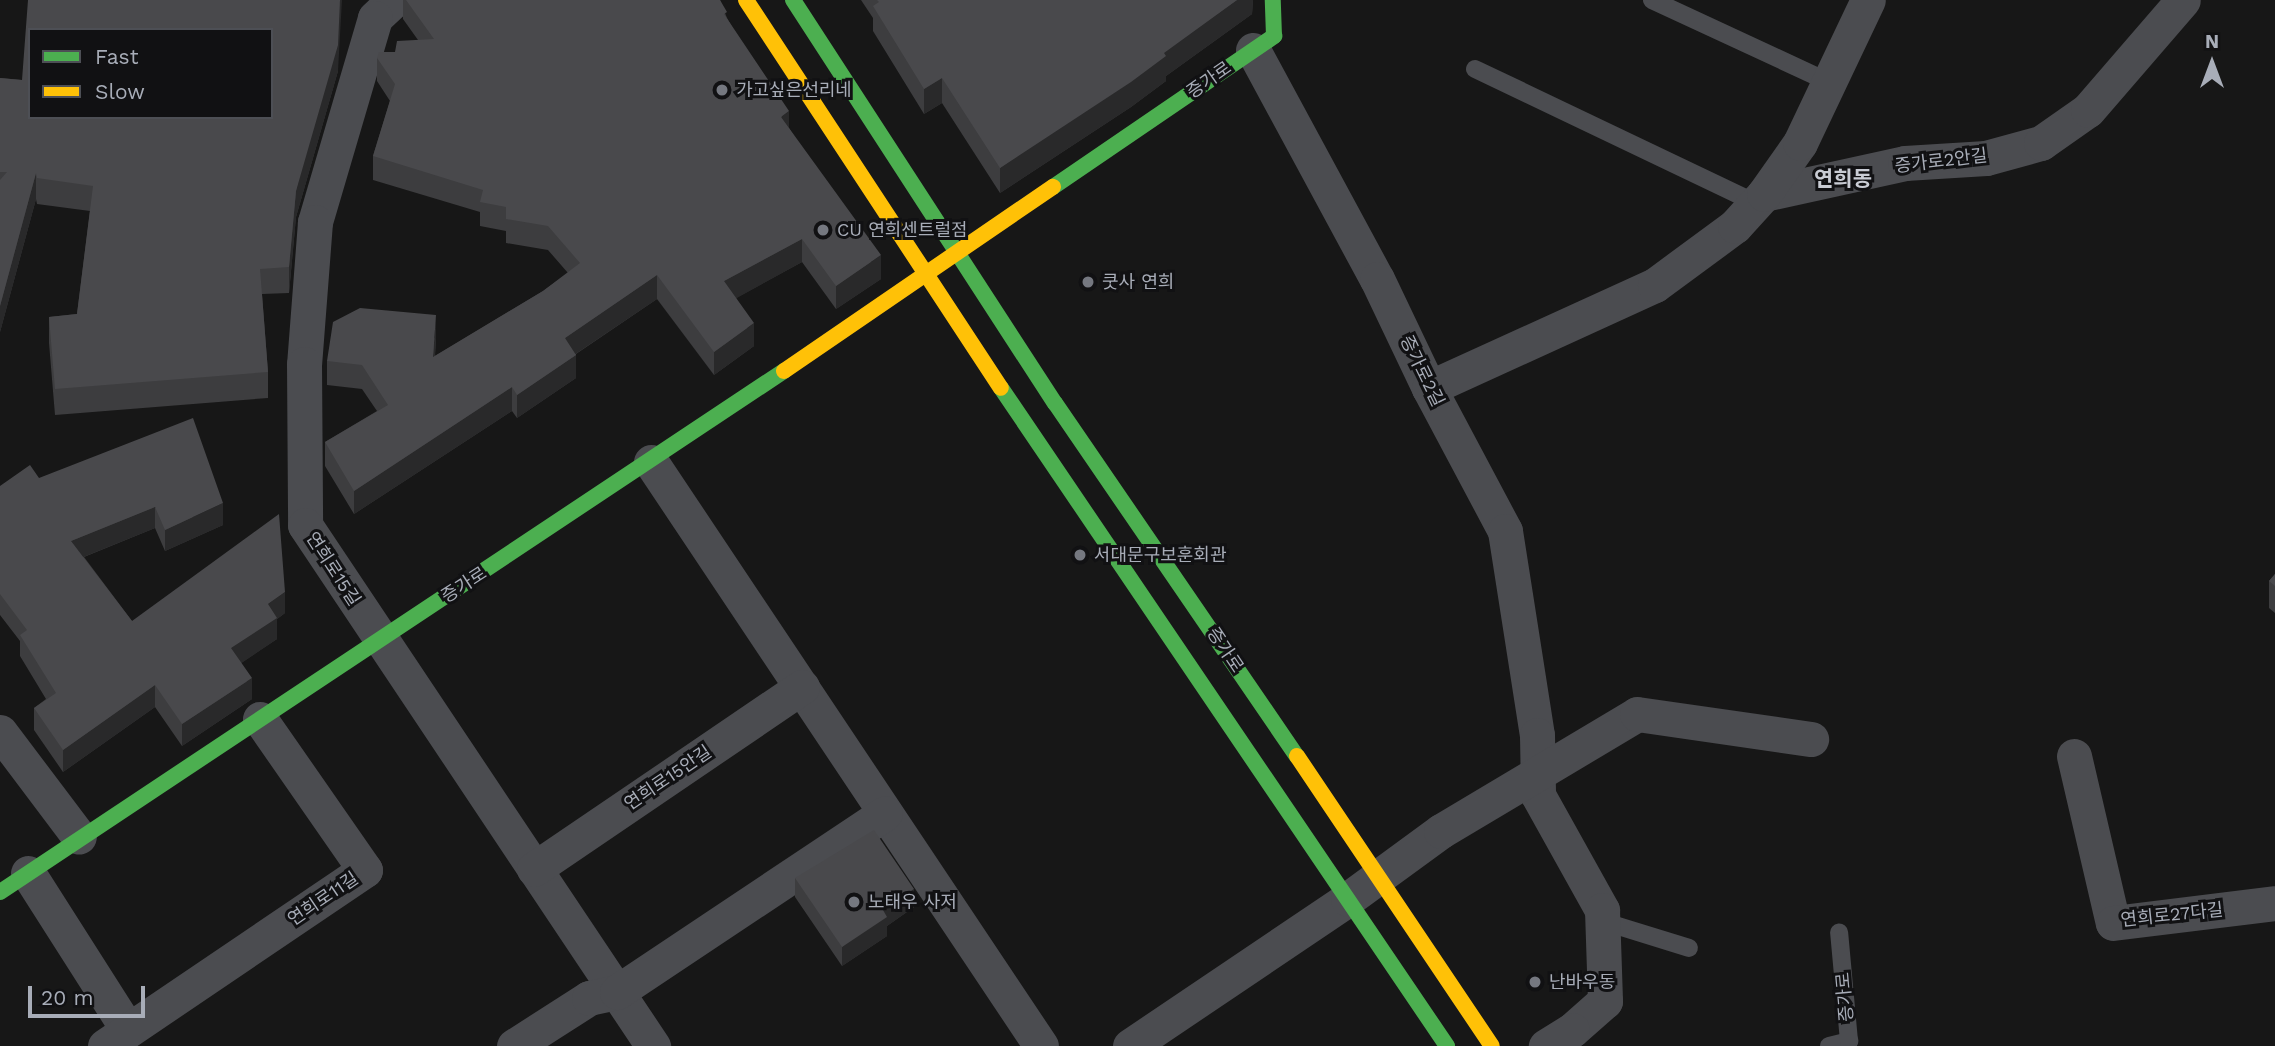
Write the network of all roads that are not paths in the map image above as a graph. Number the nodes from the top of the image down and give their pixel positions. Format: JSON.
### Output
{"nodes":[{"id":1,"x":394,"y":0,"type":"edge"},
{"id":2,"x":746,"y":0,"type":"edge"},
{"id":3,"x":793,"y":0,"type":"edge"},
{"id":4,"x":1273,"y":0,"type":"edge"},
{"id":5,"x":1652,"y":0,"type":"edge"},
{"id":6,"x":1868,"y":0,"type":"edge"},
{"id":7,"x":2183,"y":0,"type":"edge"},
{"id":8,"x":1253,"y":50,"type":"junction"},
{"id":9,"x":1475,"y":69,"type":"dead end"},
{"id":10,"x":1829,"y":82,"type":"junction"},
{"id":11,"x":1759,"y":198,"type":"junction"},
{"id":12,"x":958,"y":254,"type":"junction"},
{"id":13,"x":926,"y":275,"type":"junction"},
{"id":14,"x":1429,"y":388,"type":"junction"},
{"id":15,"x":651,"y":462,"type":"junction"},
{"id":16,"x":380,"y":640,"type":"junction"},
{"id":17,"x":802,"y":687,"type":"junction"},
{"id":18,"x":260,"y":719,"type":"junction"},
{"id":19,"x":0,"y":732,"type":"edge"},
{"id":20,"x":1811,"y":739,"type":"dead end"},
{"id":21,"x":2074,"y":756,"type":"dead end"},
{"id":22,"x":1535,"y":773,"type":"junction"},
{"id":23,"x":885,"y":813,"type":"junction"},
{"id":24,"x":79,"y":837,"type":"junction"},
{"id":25,"x":534,"y":869,"type":"junction"},
{"id":26,"x":1380,"y":875,"type":"junction"},
{"id":27,"x":14,"y":882,"type":"edge"},
{"id":28,"x":1348,"y":899,"type":"junction"},
{"id":29,"x":2275,"y":903,"type":"edge"},
{"id":30,"x":1602,"y":921,"type":"junction"},
{"id":31,"x":1839,"y":932,"type":"dead end"},
{"id":32,"x":1689,"y":948,"type":"dead end"},
{"id":33,"x":617,"y":992,"type":"junction"},
{"id":34,"x":117,"y":1038,"type":"edge"},
{"id":35,"x":514,"y":1046,"type":"edge"},
{"id":36,"x":653,"y":1046,"type":"edge"},
{"id":37,"x":1041,"y":1046,"type":"edge"},
{"id":38,"x":1130,"y":1046,"type":"edge"},
{"id":39,"x":1447,"y":1046,"type":"edge"},
{"id":40,"x":1492,"y":1046,"type":"edge"},
{"id":41,"x":1546,"y":1046,"type":"edge"},
{"id":42,"x":1829,"y":1046,"type":"edge"}],
"edges":[{"from":1,"to":16,"type":"street","name":"연희로15길"},
{"from":2,"to":13,"type":"main road"},
{"from":3,"to":12,"type":"main road","name":"증가로"},
{"from":4,"to":8,"type":"main road"},
{"from":5,"to":10,"type":"lane"},
{"from":6,"to":10,"type":"street"},
{"from":7,"to":11,"type":"street","name":"증가로2안길"},
{"from":8,"to":12,"type":"main road","name":"증가로"},
{"from":8,"to":14,"type":"street","name":"증가로2길"},
{"from":9,"to":11,"type":"lane"},
{"from":10,"to":11,"type":"street"},
{"from":11,"to":14,"type":"street"},
{"from":12,"to":13,"type":"main road","name":"증가로"},
{"from":12,"to":26,"type":"main road","name":"증가로"},
{"from":13,"to":15,"type":"main road","name":"증가로"},
{"from":13,"to":28,"type":"main road"},
{"from":14,"to":22,"type":"street","name":"증가로2길"},
{"from":15,"to":16,"type":"main road","name":"증가로"},
{"from":15,"to":17,"type":"street"},
{"from":16,"to":18,"type":"main road","name":"증가로"},
{"from":16,"to":25,"type":"street","name":"연희로15길"},
{"from":17,"to":23,"type":"street"},
{"from":17,"to":25,"type":"street","name":"연희로15안길"},
{"from":18,"to":24,"type":"main road","name":"증가로"},
{"from":18,"to":34,"type":"street","name":"연희로11길"},
{"from":19,"to":24,"type":"street"},
{"from":20,"to":22,"type":"street"},
{"from":21,"to":29,"type":"street","name":"연희로27다길"},
{"from":22,"to":26,"type":"street"},
{"from":22,"to":30,"type":"street"},
{"from":23,"to":33,"type":"street"},
{"from":23,"to":37,"type":"street"},
{"from":24,"to":27,"type":"main road","name":"증가로"},
{"from":25,"to":33,"type":"street","name":"연희로15길"},
{"from":26,"to":28,"type":"street"},
{"from":26,"to":40,"type":"main road","name":"증가로"},
{"from":27,"to":34,"type":"street","name":"연희로11길"},
{"from":28,"to":38,"type":"street"},
{"from":28,"to":39,"type":"main road"},
{"from":30,"to":32,"type":"lane"},
{"from":30,"to":41,"type":"street"},
{"from":31,"to":42,"type":"lane","name":"증가로"},
{"from":33,"to":35,"type":"street"},
{"from":33,"to":36,"type":"street","name":"연희로15길"}]}
